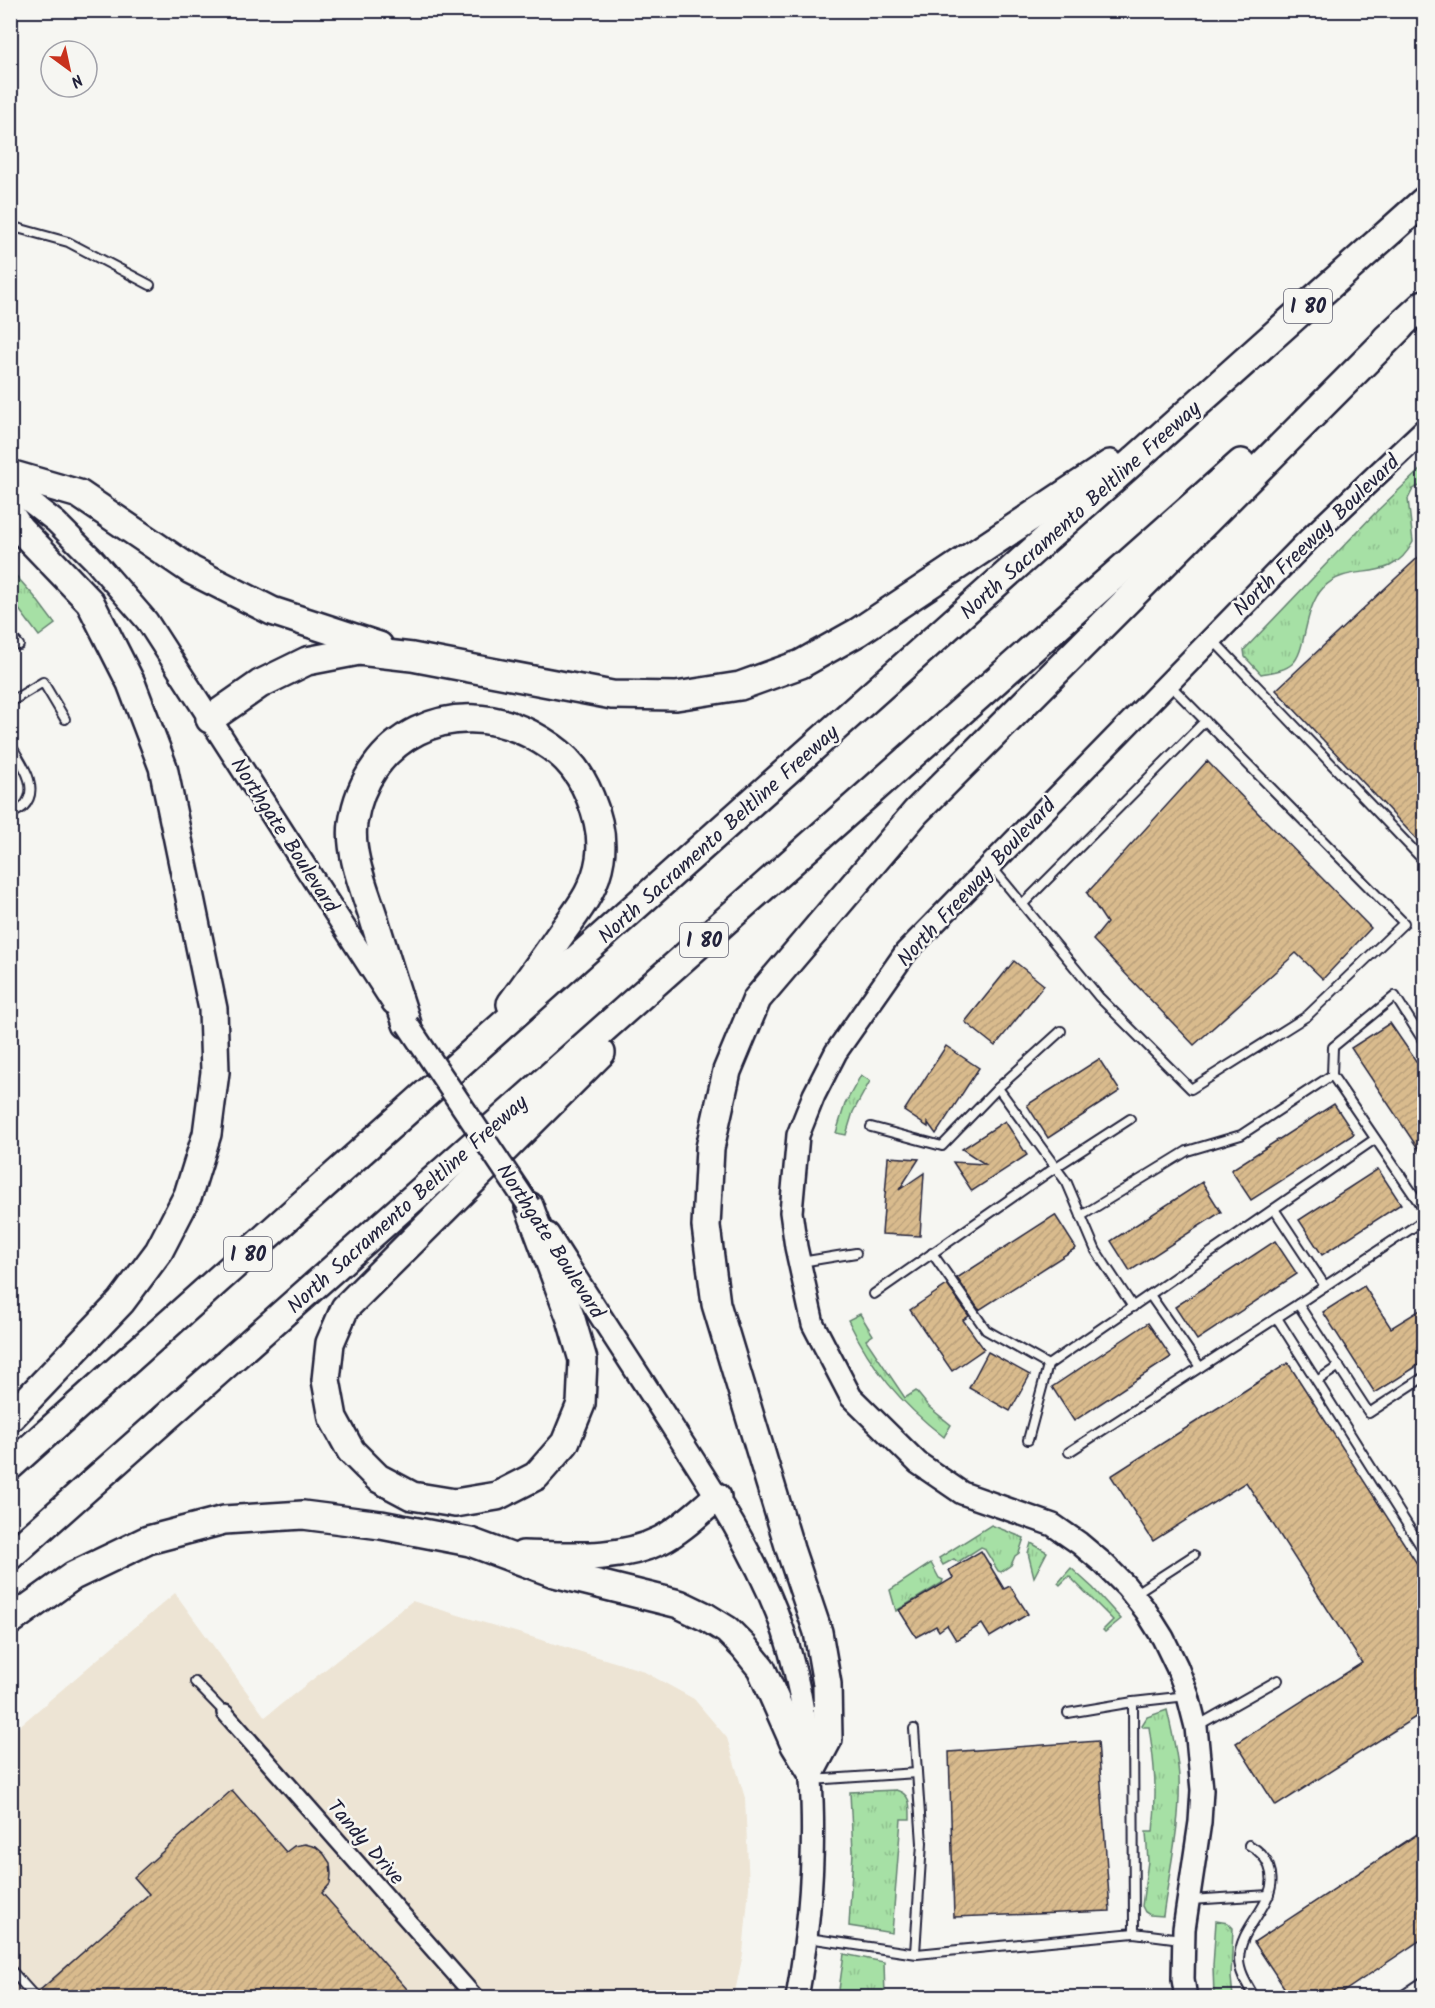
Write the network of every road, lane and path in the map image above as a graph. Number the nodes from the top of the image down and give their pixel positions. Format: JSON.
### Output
{"nodes":[{"id":1,"x":1425,"y":201,"type":"edge"},
{"id":2,"x":10,"y":226,"type":"edge"},
{"id":3,"x":150,"y":285,"type":"dead end"},
{"id":4,"x":1425,"y":304,"type":"edge"},
{"id":5,"x":1400,"y":327,"type":"junction"},
{"id":6,"x":1191,"y":410,"type":"junction"},
{"id":7,"x":1422,"y":436,"type":"edge"},
{"id":8,"x":10,"y":474,"type":"edge"},
{"id":9,"x":10,"y":486,"type":"edge"},
{"id":10,"x":10,"y":514,"type":"edge"},
{"id":11,"x":10,"y":635,"type":"edge"},
{"id":12,"x":1212,"y":638,"type":"junction"},
{"id":13,"x":19,"y":645,"type":"dead end"},
{"id":14,"x":412,"y":657,"type":"junction"},
{"id":15,"x":1168,"y":683,"type":"junction"},
{"id":16,"x":10,"y":702,"type":"edge"},
{"id":17,"x":65,"y":719,"type":"dead end"},
{"id":18,"x":210,"y":719,"type":"junction"},
{"id":19,"x":1205,"y":721,"type":"junction"},
{"id":20,"x":10,"y":744,"type":"edge"},
{"id":21,"x":10,"y":815,"type":"edge"},
{"id":22,"x":818,"y":838,"type":"junction"},
{"id":23,"x":1425,"y":861,"type":"edge"},
{"id":24,"x":991,"y":865,"type":"junction"},
{"id":25,"x":1023,"y":904,"type":"junction"},
{"id":26,"x":406,"y":1024,"type":"junction"},
{"id":27,"x":1061,"y":1031,"type":"dead end"},
{"id":28,"x":1425,"y":1042,"type":"edge"},
{"id":29,"x":484,"y":1043,"type":"junction"},
{"id":30,"x":1332,"y":1075,"type":"junction"},
{"id":31,"x":998,"y":1088,"type":"junction"},
{"id":32,"x":1130,"y":1119,"type":"dead end"},
{"id":33,"x":871,"y":1127,"type":"dead end"},
{"id":34,"x":1375,"y":1140,"type":"junction"},
{"id":35,"x":1056,"y":1167,"type":"junction"},
{"id":36,"x":529,"y":1206,"type":"junction"},
{"id":37,"x":1275,"y":1209,"type":"junction"},
{"id":38,"x":1425,"y":1210,"type":"edge"},
{"id":39,"x":1081,"y":1216,"type":"junction"},
{"id":40,"x":1425,"y":1220,"type":"edge"},
{"id":41,"x":856,"y":1253,"type":"dead end"},
{"id":42,"x":932,"y":1254,"type":"junction"},
{"id":43,"x":800,"y":1262,"type":"junction"},
{"id":44,"x":1325,"y":1286,"type":"junction"},
{"id":45,"x":874,"y":1294,"type":"dead end"},
{"id":46,"x":1150,"y":1295,"type":"junction"},
{"id":47,"x":1298,"y":1304,"type":"junction"},
{"id":48,"x":1133,"y":1306,"type":"junction"},
{"id":49,"x":1277,"y":1318,"type":"junction"},
{"id":50,"x":1048,"y":1365,"type":"junction"},
{"id":51,"x":1339,"y":1366,"type":"junction"},
{"id":52,"x":1200,"y":1367,"type":"junction"},
{"id":53,"x":1425,"y":1377,"type":"edge"},
{"id":54,"x":1317,"y":1381,"type":"junction"},
{"id":55,"x":10,"y":1418,"type":"edge"},
{"id":56,"x":1029,"y":1440,"type":"dead end"},
{"id":57,"x":1070,"y":1452,"type":"dead end"},
{"id":58,"x":10,"y":1466,"type":"edge"},
{"id":59,"x":717,"y":1497,"type":"junction"},
{"id":60,"x":1425,"y":1551,"type":"edge"},
{"id":61,"x":507,"y":1555,"type":"junction"},
{"id":62,"x":1194,"y":1555,"type":"dead end"},
{"id":63,"x":10,"y":1556,"type":"edge"},
{"id":64,"x":1133,"y":1594,"type":"junction"},
{"id":65,"x":10,"y":1621,"type":"edge"},
{"id":66,"x":1278,"y":1680,"type":"dead end"},
{"id":67,"x":195,"y":1682,"type":"dead end"},
{"id":68,"x":1188,"y":1696,"type":"junction"},
{"id":69,"x":1133,"y":1702,"type":"junction"},
{"id":70,"x":225,"y":1713,"type":"joint"},
{"id":71,"x":1068,"y":1713,"type":"dead end"},
{"id":72,"x":1196,"y":1727,"type":"junction"},
{"id":73,"x":914,"y":1729,"type":"dead end"},
{"id":74,"x":917,"y":1773,"type":"junction"},
{"id":75,"x":811,"y":1775,"type":"junction"},
{"id":76,"x":1249,"y":1845,"type":"dead end"},
{"id":77,"x":1269,"y":1895,"type":"junction"},
{"id":78,"x":1189,"y":1900,"type":"junction"},
{"id":79,"x":1134,"y":1933,"type":"junction"},
{"id":80,"x":807,"y":1938,"type":"junction"},
{"id":81,"x":1184,"y":1940,"type":"junction"},
{"id":82,"x":915,"y":1953,"type":"junction"},
{"id":83,"x":10,"y":1969,"type":"edge"},
{"id":84,"x":1425,"y":1981,"type":"edge"},
{"id":85,"x":36,"y":1998,"type":"edge"},
{"id":86,"x":476,"y":1998,"type":"edge"},
{"id":87,"x":797,"y":1998,"type":"edge"},
{"id":88,"x":1186,"y":1998,"type":"edge"},
{"id":89,"x":1255,"y":1998,"type":"edge"},
{"id":90,"x":1399,"y":1998,"type":"edge"}],
"edges":[{"from":1,"to":6,"type":"highway","name":"North Sacramento Beltline Freeway","number":"I 80"},
{"from":2,"to":3,"type":"lane"},
{"from":4,"to":5,"type":"highway","name":"North Sacramento Beltline Freeway","number":"I 80"},
{"from":5,"to":22,"type":"highway","name":"North Sacramento Beltline Freeway","number":"I 80"},
{"from":5,"to":75,"type":"highway"},
{"from":6,"to":14,"type":"highway"},
{"from":6,"to":29,"type":"highway","name":"North Sacramento Beltline Freeway","number":"I 80"},
{"from":7,"to":12,"type":"street","name":"North Freeway Boulevard"},
{"from":8,"to":14,"type":"highway"},
{"from":9,"to":18,"type":"street","name":"Northgate Boulevard"},
{"from":10,"to":55,"type":"highway"},
{"from":11,"to":13,"type":"lane"},
{"from":12,"to":15,"type":"street","name":"North Freeway Boulevard"},
{"from":12,"to":23,"type":"lane"},
{"from":14,"to":18,"type":"highway"},
{"from":15,"to":19,"type":"lane"},
{"from":15,"to":24,"type":"street","name":"North Freeway Boulevard"},
{"from":16,"to":17,"type":"lane"},
{"from":18,"to":26,"type":"street","name":"Northgate Boulevard"},
{"from":19,"to":25,"type":"lane"},
{"from":19,"to":25,"type":"lane"},
{"from":20,"to":21,"type":"lane"},
{"from":22,"to":36,"type":"highway"},
{"from":22,"to":63,"type":"highway","name":"North Sacramento Beltline Freeway","number":"I 80"},
{"from":24,"to":25,"type":"lane"},
{"from":24,"to":43,"type":"street","name":"North Freeway Boulevard"},
{"from":26,"to":29,"type":"highway"},
{"from":26,"to":36,"type":"street","name":"Northgate Boulevard","bridge":true},
{"from":27,"to":31,"type":"lane"},
{"from":28,"to":30,"type":"lane"},
{"from":29,"to":58,"type":"highway","name":"North Sacramento Beltline Freeway","number":"I 80"},
{"from":30,"to":34,"type":"lane"},
{"from":30,"to":39,"type":"lane"},
{"from":31,"to":33,"type":"lane"},
{"from":31,"to":35,"type":"lane"},
{"from":32,"to":35,"type":"lane"},
{"from":34,"to":37,"type":"lane"},
{"from":34,"to":38,"type":"lane"},
{"from":35,"to":39,"type":"lane"},
{"from":35,"to":42,"type":"lane"},
{"from":36,"to":59,"type":"street","name":"Northgate Boulevard"},
{"from":37,"to":44,"type":"lane"},
{"from":37,"to":46,"type":"lane"},
{"from":39,"to":48,"type":"lane"},
{"from":40,"to":44,"type":"lane"},
{"from":41,"to":43,"type":"lane"},
{"from":42,"to":45,"type":"lane"},
{"from":42,"to":50,"type":"lane"},
{"from":43,"to":64,"type":"street","name":"North Freeway Boulevard"},
{"from":44,"to":47,"type":"lane"},
{"from":46,"to":48,"type":"lane"},
{"from":46,"to":52,"type":"lane"},
{"from":47,"to":49,"type":"lane"},
{"from":47,"to":51,"type":"lane"},
{"from":48,"to":50,"type":"lane"},
{"from":49,"to":52,"type":"lane"},
{"from":49,"to":54,"type":"lane"},
{"from":50,"to":56,"type":"lane"},
{"from":51,"to":53,"type":"lane"},
{"from":51,"to":54,"type":"lane"},
{"from":52,"to":57,"type":"lane"},
{"from":54,"to":60,"type":"lane"},
{"from":59,"to":61,"type":"highway"},
{"from":59,"to":75,"type":"street","name":"Northgate Boulevard"},
{"from":61,"to":65,"type":"highway"},
{"from":61,"to":75,"type":"highway"},
{"from":62,"to":64,"type":"lane"},
{"from":64,"to":68,"type":"street","name":"North Freeway Boulevard"},
{"from":66,"to":72,"type":"lane"},
{"from":67,"to":70,"type":"lane"},
{"from":68,"to":69,"type":"lane"},
{"from":68,"to":72,"type":"street","name":"North Freeway Boulevard"},
{"from":69,"to":71,"type":"lane"},
{"from":69,"to":79,"type":"lane"},
{"from":70,"to":86,"type":"street","name":"Tandy Drive"},
{"from":72,"to":78,"type":"street","name":"North Freeway Boulevard"},
{"from":73,"to":74,"type":"lane"},
{"from":74,"to":75,"type":"lane"},
{"from":74,"to":82,"type":"lane"},
{"from":75,"to":80,"type":"street","name":"Northgate Boulevard"},
{"from":76,"to":77,"type":"lane"},
{"from":77,"to":78,"type":"lane"},
{"from":77,"to":89,"type":"lane"},
{"from":78,"to":81,"type":"street","name":"North Freeway Boulevard"},
{"from":79,"to":81,"type":"lane"},
{"from":79,"to":82,"type":"lane"},
{"from":80,"to":82,"type":"lane"},
{"from":80,"to":87,"type":"street","name":"Northgate Boulevard"},
{"from":81,"to":88,"type":"street","name":"North Freeway Boulevard"},
{"from":83,"to":85,"type":"lane"},
{"from":84,"to":90,"type":"lane"}]}
